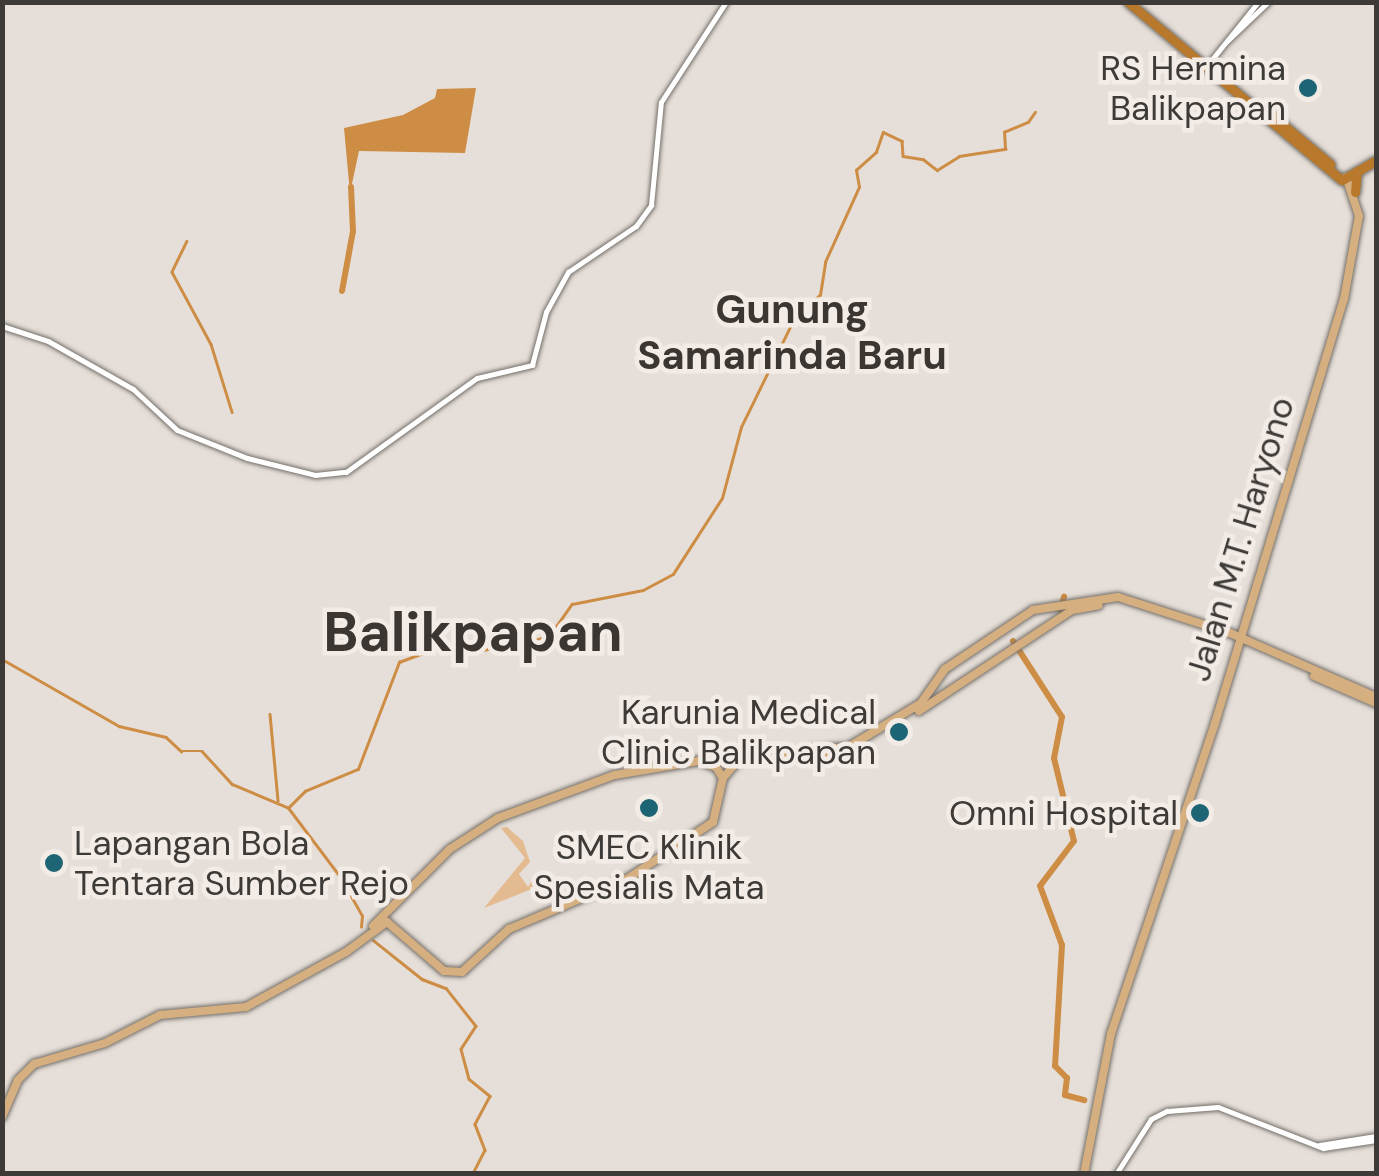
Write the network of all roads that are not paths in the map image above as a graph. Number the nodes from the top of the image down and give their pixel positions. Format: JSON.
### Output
{"nodes":[{"id":1,"x":726,"y":2,"type":"edge"},
{"id":2,"x":1128,"y":2,"type":"edge"},
{"id":3,"x":1136,"y":2,"type":"edge"},
{"id":4,"x":1258,"y":2,"type":"edge"},
{"id":5,"x":1268,"y":2,"type":"edge"},
{"id":6,"x":1228,"y":41,"type":"junction"},
{"id":7,"x":1209,"y":63,"type":"junction"},
{"id":8,"x":1376,"y":160,"type":"edge"},
{"id":9,"x":1357,"y":171,"type":"junction"},
{"id":10,"x":1342,"y":176,"type":"junction"},
{"id":11,"x":1355,"y":192,"type":"junction"},
{"id":12,"x":1356,"y":228,"type":"junction"},
{"id":13,"x":2,"y":326,"type":"edge"},
{"id":14,"x":1239,"y":640,"type":"junction"},
{"id":15,"x":953,"y":664,"type":"junction"},
{"id":16,"x":964,"y":682,"type":"junction"},
{"id":17,"x":1376,"y":700,"type":"edge"},
{"id":18,"x":850,"y":746,"type":"junction"},
{"id":19,"x":855,"y":756,"type":"junction"},
{"id":20,"x":694,"y":759,"type":"junction"},
{"id":21,"x":723,"y":778,"type":"junction"},
{"id":22,"x":396,"y":902,"type":"junction"},
{"id":23,"x":394,"y":923,"type":"junction"},
{"id":24,"x":369,"y":933,"type":"junction"},
{"id":25,"x":2,"y":1114,"type":"edge"},
{"id":26,"x":1376,"y":1138,"type":"edge"},
{"id":27,"x":1086,"y":1174,"type":"edge"},
{"id":28,"x":1117,"y":1174,"type":"edge"}],
"edges":[{"from":1,"to":13,"type":"street"},
{"from":2,"to":10,"type":"highway","name":"Jalan M.T. Haryono"},
{"from":3,"to":7,"type":"highway","name":"Jalan M.T. Haryono"},
{"from":4,"to":6,"type":"street"},
{"from":5,"to":6,"type":"street"},
{"from":6,"to":7,"type":"street"},
{"from":7,"to":10,"type":"highway","name":"Jalan M.T. Haryono"},
{"from":8,"to":9,"type":"highway"},
{"from":9,"to":10,"type":"highway"},
{"from":9,"to":11,"type":"highway"},
{"from":10,"to":11,"type":"main road","name":"Jalan M.T. Haryono"},
{"from":10,"to":12,"type":"main road","name":"Jalan M.T. Haryono"},
{"from":11,"to":12,"type":"main road","name":"Jalan M.T. Haryono"},
{"from":12,"to":14,"type":"main road","name":"Jalan M.T. Haryono"},
{"from":14,"to":15,"type":"main road"},
{"from":14,"to":16,"type":"main road"},
{"from":14,"to":17,"type":"main road"},
{"from":14,"to":17,"type":"main road"},
{"from":14,"to":27,"type":"main road","name":"Jalan M.T. Haryono"},
{"from":15,"to":16,"type":"main road"},
{"from":15,"to":18,"type":"main road"},
{"from":16,"to":19,"type":"main road"},
{"from":18,"to":19,"type":"main road"},
{"from":18,"to":20,"type":"main road"},
{"from":19,"to":21,"type":"main road"},
{"from":20,"to":21,"type":"main road"},
{"from":20,"to":22,"type":"main road"},
{"from":21,"to":23,"type":"main road"},
{"from":22,"to":23,"type":"main road"},
{"from":22,"to":24,"type":"main road"},
{"from":23,"to":24,"type":"main road"},
{"from":24,"to":25,"type":"main road"},
{"from":26,"to":28,"type":"street"}]}
